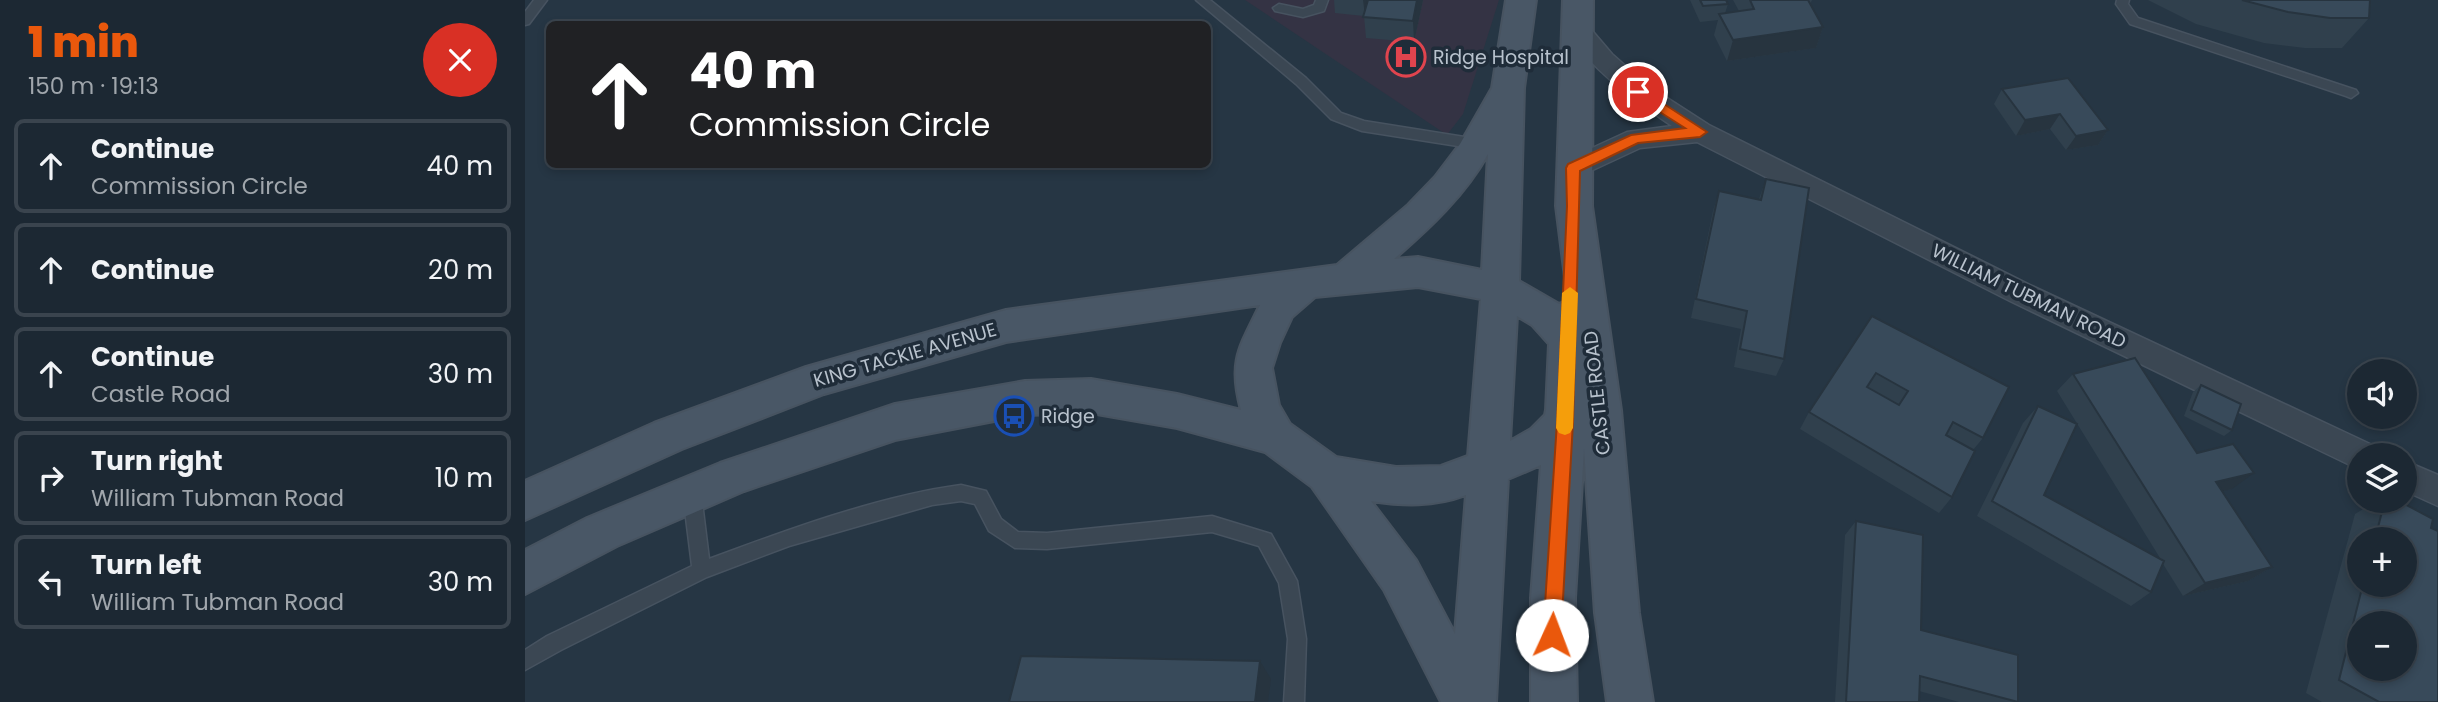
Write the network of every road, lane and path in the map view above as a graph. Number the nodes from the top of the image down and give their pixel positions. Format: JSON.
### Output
{"nodes":[{"id":1,"x":541,"y":0,"type":"edge"},
{"id":2,"x":1202,"y":0,"type":"edge"},
{"id":3,"x":1322,"y":0,"type":"edge"},
{"id":4,"x":1521,"y":0,"type":"edge"},
{"id":5,"x":2123,"y":0,"type":"edge"},
{"id":6,"x":1279,"y":8,"type":"dead end"},
{"id":7,"x":1576,"y":13,"type":"edge"},
{"id":8,"x":525,"y":21,"type":"edge"},
{"id":9,"x":1508,"y":89,"type":"junction"},
{"id":10,"x":2351,"y":93,"type":"dead end"},
{"id":11,"x":1700,"y":132,"type":"junction"},
{"id":12,"x":1477,"y":144,"type":"junction"},
{"id":13,"x":1573,"y":187,"type":"junction"},
{"id":14,"x":1346,"y":278,"type":"junction"},
{"id":15,"x":1306,"y":283,"type":"junction"},
{"id":16,"x":1500,"y":288,"type":"junction"},
{"id":17,"x":1568,"y":340,"type":"junction"},
{"id":18,"x":1565,"y":422,"type":"junction"},
{"id":19,"x":1276,"y":437,"type":"junction"},
{"id":20,"x":2347,"y":448,"type":"edge"},
{"id":21,"x":1488,"y":471,"type":"junction"},
{"id":22,"x":1327,"y":474,"type":"junction"},
{"id":23,"x":2417,"y":481,"type":"edge"},
{"id":24,"x":2438,"y":491,"type":"edge"},
{"id":25,"x":692,"y":494,"type":"junction"},
{"id":26,"x":525,"y":501,"type":"edge"},
{"id":27,"x":702,"y":570,"type":"junction"},
{"id":28,"x":525,"y":573,"type":"edge"},
{"id":29,"x":525,"y":661,"type":"edge"},
{"id":30,"x":1294,"y":702,"type":"edge"},
{"id":31,"x":1466,"y":702,"type":"edge"},
{"id":32,"x":1473,"y":702,"type":"edge"},
{"id":33,"x":1554,"y":702,"type":"edge"},
{"id":34,"x":1630,"y":702,"type":"edge"}],
"edges":[{"from":1,"to":8,"type":"lane"},
{"from":2,"to":12,"type":"lane"},
{"from":3,"to":6,"type":"lane"},
{"from":4,"to":9,"type":"main road"},
{"from":5,"to":10,"type":"lane"},
{"from":7,"to":11,"type":"street","name":"WILLIAM TUBMAN ROAD"},
{"from":7,"to":13,"type":"main road","name":"CASTLE ROAD"},
{"from":9,"to":12,"type":"main road"},
{"from":9,"to":16,"type":"main road"},
{"from":11,"to":13,"type":"street"},
{"from":11,"to":20,"type":"street","name":"WILLIAM TUBMAN ROAD"},
{"from":12,"to":14,"type":"main road"},
{"from":13,"to":17,"type":"main road"},
{"from":13,"to":34,"type":"main road","name":"CASTLE ROAD"},
{"from":14,"to":15,"type":"main road"},
{"from":14,"to":16,"type":"main road"},
{"from":15,"to":19,"type":"main road"},
{"from":15,"to":26,"type":"main road","name":"KING TACKIE AVENUE"},
{"from":16,"to":17,"type":"main road"},
{"from":16,"to":21,"type":"main road"},
{"from":17,"to":18,"type":"main road"},
{"from":18,"to":21,"type":"main road"},
{"from":18,"to":33,"type":"main road"},
{"from":19,"to":22,"type":"main road"},
{"from":19,"to":25,"type":"main road"},
{"from":21,"to":22,"type":"main road"},
{"from":21,"to":32,"type":"main road"},
{"from":22,"to":31,"type":"main road"},
{"from":23,"to":24,"type":"street"},
{"from":25,"to":27,"type":"lane"},
{"from":25,"to":28,"type":"main road"},
{"from":27,"to":29,"type":"lane"},
{"from":27,"to":30,"type":"lane"}]}
